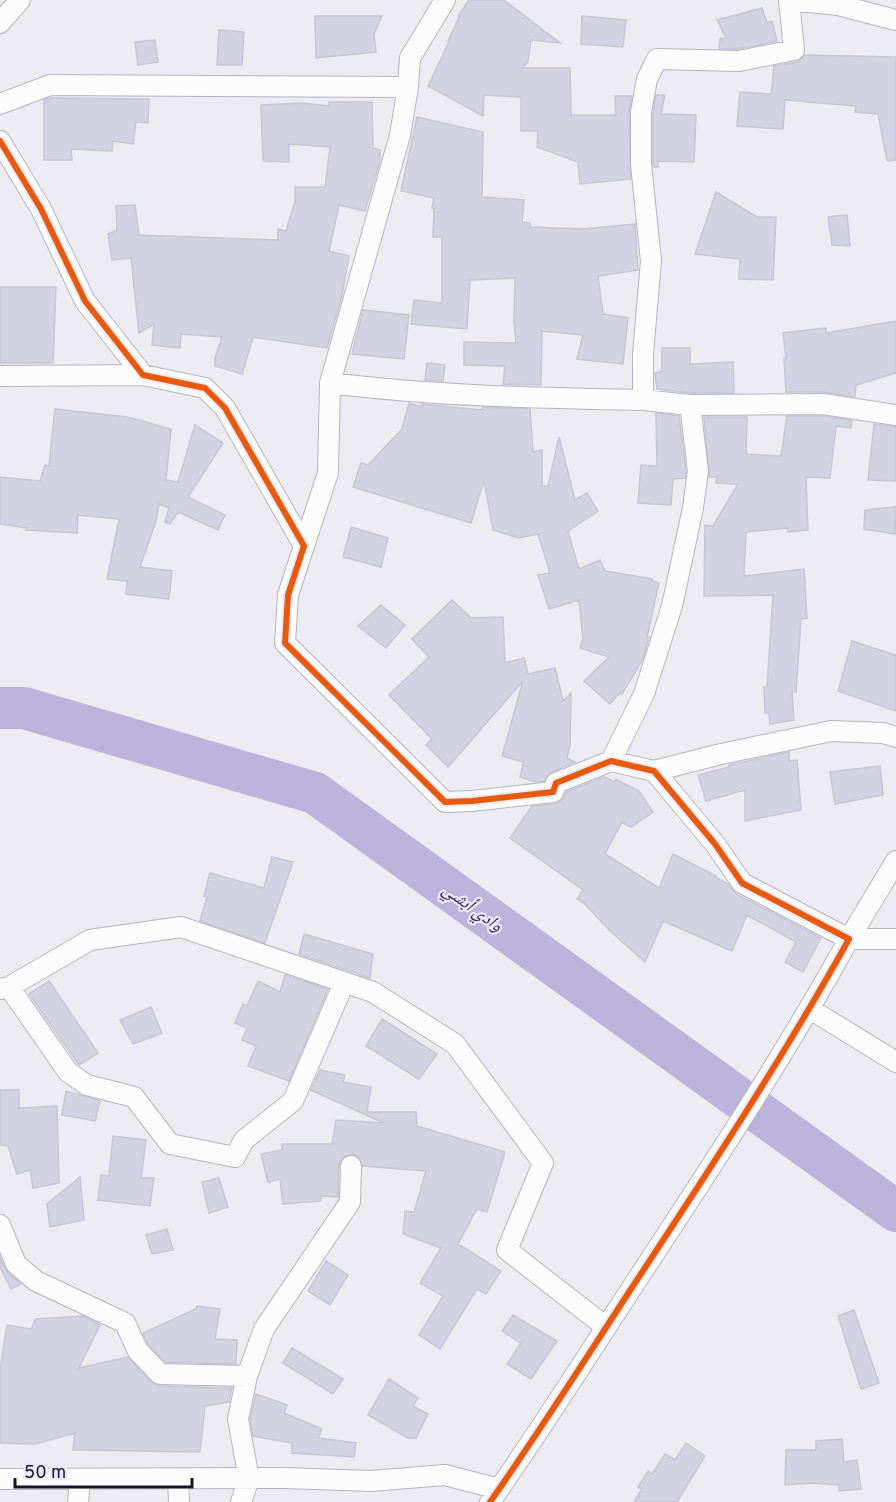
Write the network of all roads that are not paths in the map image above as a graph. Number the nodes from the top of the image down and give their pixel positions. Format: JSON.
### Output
{"nodes":[{"id":1,"x":20,"y":0,"type":"edge"},
{"id":2,"x":445,"y":0,"type":"edge"},
{"id":3,"x":789,"y":0,"type":"edge"},
{"id":4,"x":837,"y":2,"type":"edge"},
{"id":5,"x":896,"y":20,"type":"edge"},
{"id":6,"x":0,"y":23,"type":"edge"},
{"id":7,"x":408,"y":87,"type":"junction"},
{"id":8,"x":0,"y":104,"type":"edge"},
{"id":9,"x":0,"y":141,"type":"edge"},
{"id":10,"x":143,"y":375,"type":"junction"},
{"id":11,"x":0,"y":376,"type":"edge"},
{"id":12,"x":330,"y":383,"type":"junction"},
{"id":13,"x":643,"y":400,"type":"junction"},
{"id":14,"x":690,"y":405,"type":"junction"},
{"id":15,"x":896,"y":415,"type":"edge"},
{"id":16,"x":304,"y":546,"type":"junction"},
{"id":17,"x":896,"y":737,"type":"edge"},
{"id":18,"x":611,"y":761,"type":"junction"},
{"id":19,"x":654,"y":771,"type":"junction"},
{"id":20,"x":896,"y":861,"type":"edge"},
{"id":21,"x":849,"y":939,"type":"junction"},
{"id":22,"x":896,"y":939,"type":"edge"},
{"id":23,"x":344,"y":982,"type":"junction"},
{"id":24,"x":4,"y":988,"type":"edge"},
{"id":25,"x":810,"y":1009,"type":"junction"},
{"id":26,"x":896,"y":1062,"type":"edge"},
{"id":27,"x":351,"y":1166,"type":"dead end"},
{"id":28,"x":0,"y":1225,"type":"edge"},
{"id":29,"x":606,"y":1327,"type":"junction"},
{"id":30,"x":247,"y":1376,"type":"junction"},
{"id":31,"x":0,"y":1479,"type":"edge"},
{"id":32,"x":80,"y":1479,"type":"junction"},
{"id":33,"x":178,"y":1479,"type":"junction"},
{"id":34,"x":249,"y":1479,"type":"junction"},
{"id":35,"x":495,"y":1496,"type":"edge"},
{"id":36,"x":78,"y":1502,"type":"edge"},
{"id":37,"x":179,"y":1502,"type":"edge"},
{"id":38,"x":241,"y":1502,"type":"edge"}],
"edges":[{"from":1,"to":6,"type":"street"},
{"from":2,"to":7,"type":"street"},
{"from":3,"to":4,"type":"street"},
{"from":3,"to":13,"type":"street"},
{"from":4,"to":5,"type":"street"},
{"from":7,"to":8,"type":"street"},
{"from":7,"to":12,"type":"street"},
{"from":9,"to":10,"type":"street"},
{"from":10,"to":11,"type":"street"},
{"from":10,"to":16,"type":"street"},
{"from":12,"to":13,"type":"street"},
{"from":12,"to":16,"type":"street"},
{"from":13,"to":14,"type":"street"},
{"from":14,"to":15,"type":"street"},
{"from":14,"to":18,"type":"street"},
{"from":16,"to":18,"type":"street"},
{"from":17,"to":19,"type":"street"},
{"from":18,"to":19,"type":"street"},
{"from":19,"to":21,"type":"street"},
{"from":20,"to":21,"type":"street"},
{"from":21,"to":22,"type":"street"},
{"from":21,"to":25,"type":"street"},
{"from":23,"to":24,"type":"street"},
{"from":23,"to":24,"type":"street"},
{"from":23,"to":29,"type":"street"},
{"from":25,"to":26,"type":"street"},
{"from":25,"to":29,"type":"street"},
{"from":27,"to":30,"type":"street"},
{"from":28,"to":30,"type":"street"},
{"from":29,"to":35,"type":"street"},
{"from":30,"to":34,"type":"street"},
{"from":31,"to":32,"type":"street"},
{"from":32,"to":33,"type":"street"},
{"from":32,"to":36,"type":"street"},
{"from":33,"to":34,"type":"street"},
{"from":33,"to":37,"type":"street"},
{"from":34,"to":35,"type":"street"},
{"from":34,"to":38,"type":"street"}]}
